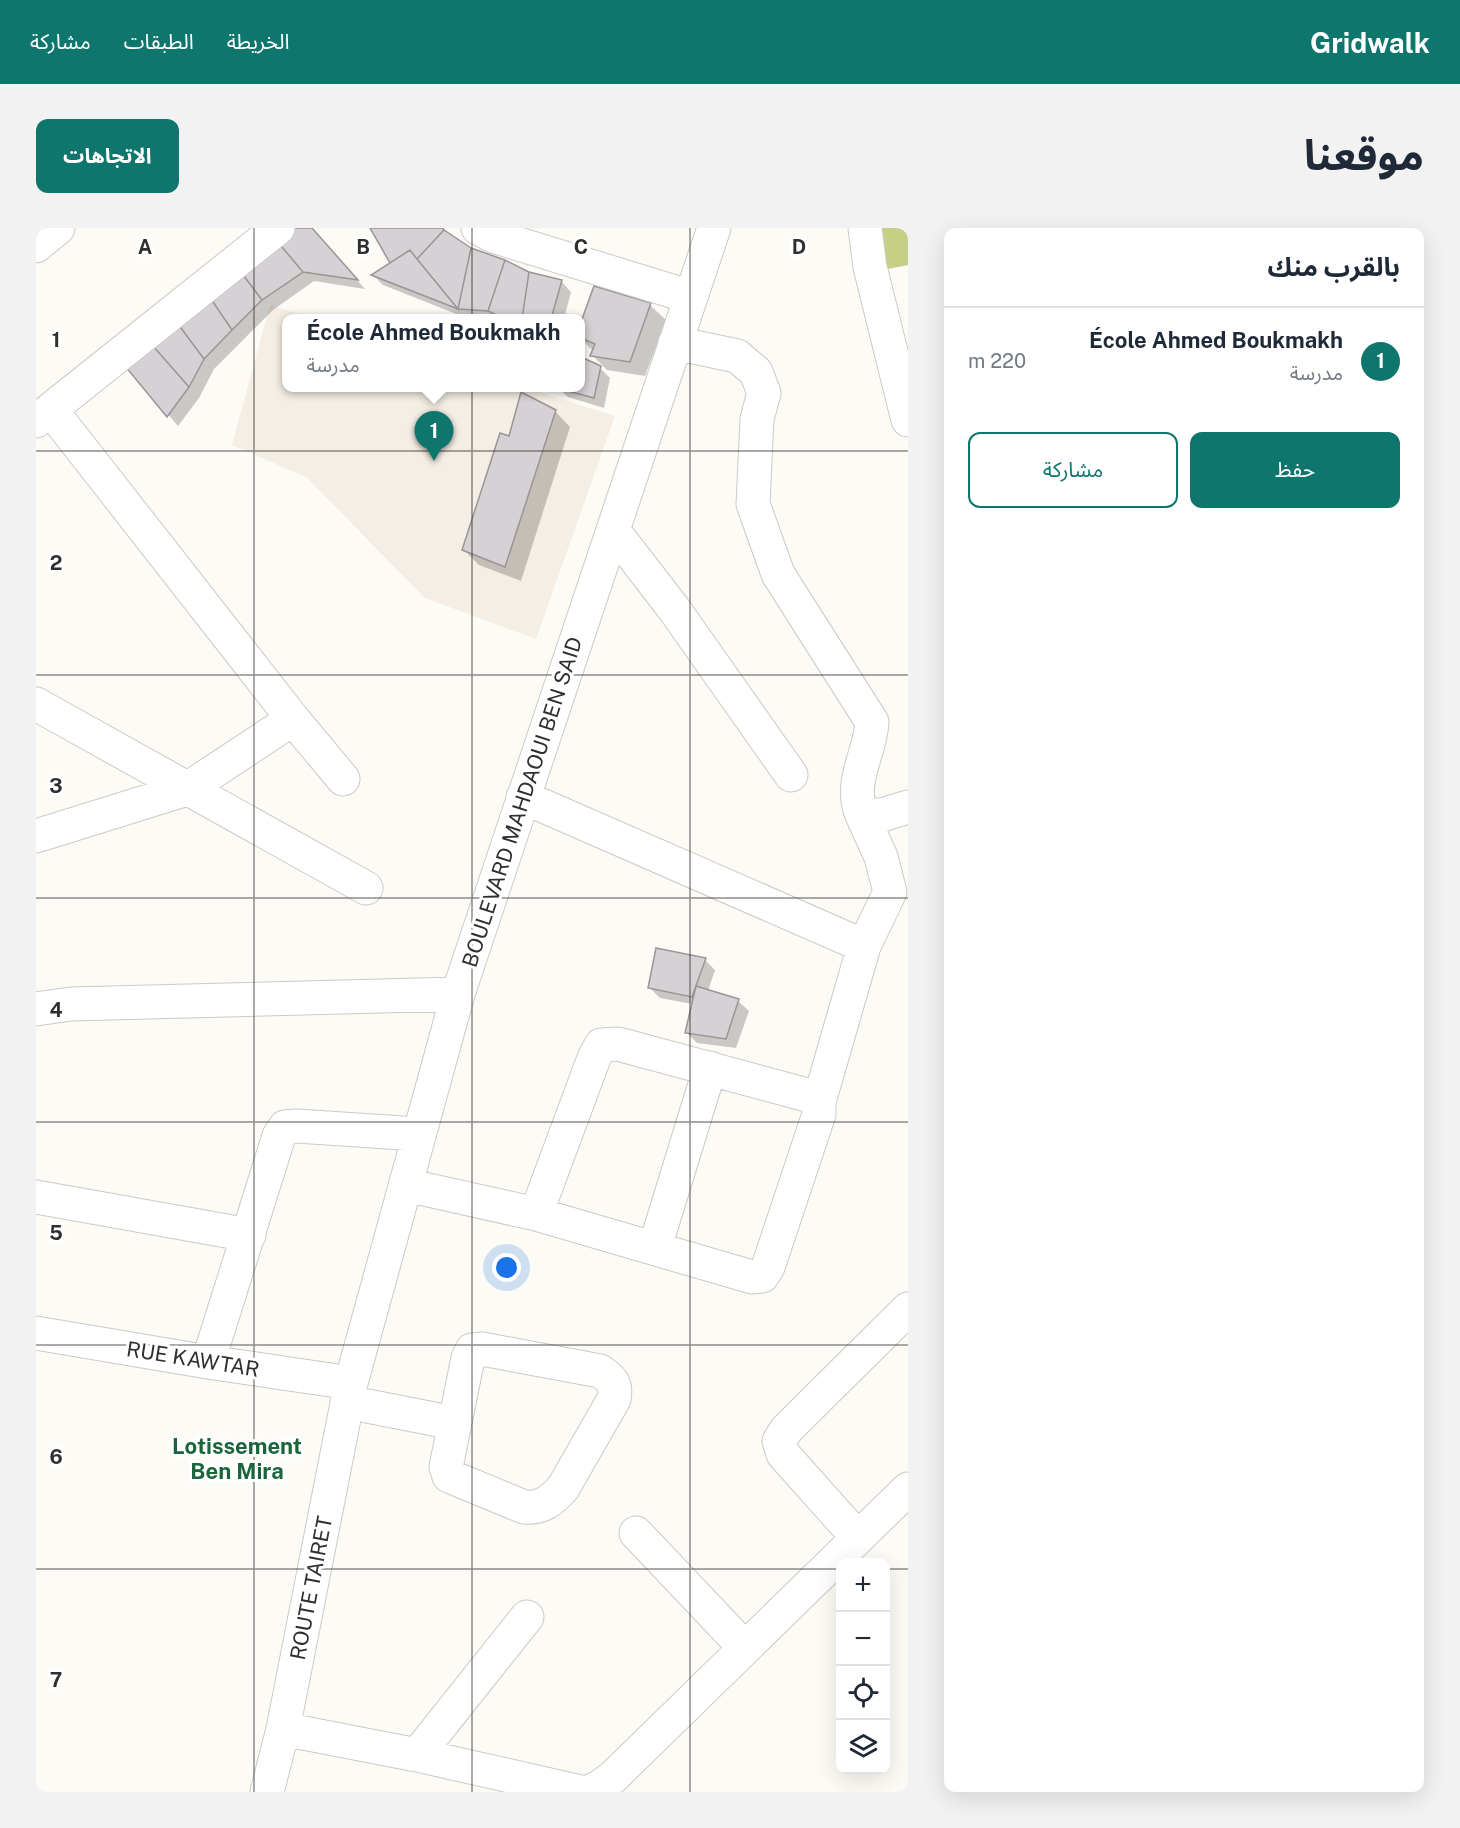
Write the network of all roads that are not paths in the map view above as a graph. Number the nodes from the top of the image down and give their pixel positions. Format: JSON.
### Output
{"nodes":[{"id":1,"x":58,"y":228,"type":"edge"},
{"id":2,"x":278,"y":228,"type":"edge"},
{"id":3,"x":477,"y":228,"type":"edge"},
{"id":4,"x":714,"y":228,"type":"edge"},
{"id":5,"x":862,"y":229,"type":"edge"},
{"id":6,"x":36,"y":246,"type":"edge"},
{"id":7,"x":690,"y":297,"type":"junction"},
{"id":8,"x":675,"y":343,"type":"junction"},
{"id":9,"x":43,"y":416,"type":"edge"},
{"id":10,"x":908,"y":420,"type":"edge"},
{"id":11,"x":613,"y":531,"type":"junction"},
{"id":12,"x":36,"y":704,"type":"edge"},
{"id":13,"x":292,"y":719,"type":"junction"},
{"id":14,"x":791,"y":775,"type":"dead end"},
{"id":15,"x":344,"y":779,"type":"dead end"},
{"id":16,"x":187,"y":789,"type":"junction"},
{"id":17,"x":523,"y":797,"type":"junction"},
{"id":18,"x":908,"y":807,"type":"edge"},
{"id":19,"x":862,"y":815,"type":"junction"},
{"id":20,"x":36,"y":836,"type":"edge"},
{"id":21,"x":366,"y":888,"type":"dead end"},
{"id":22,"x":864,"y":946,"type":"junction"},
{"id":23,"x":458,"y":994,"type":"junction"},
{"id":24,"x":36,"y":1009,"type":"edge"},
{"id":25,"x":710,"y":1068,"type":"junction"},
{"id":26,"x":819,"y":1102,"type":"junction"},
{"id":27,"x":418,"y":1134,"type":"junction"},
{"id":28,"x":406,"y":1185,"type":"junction"},
{"id":29,"x":36,"y":1197,"type":"edge"},
{"id":30,"x":536,"y":1214,"type":"junction"},
{"id":31,"x":249,"y":1235,"type":"junction"},
{"id":32,"x":655,"y":1247,"type":"junction"},
{"id":33,"x":908,"y":1309,"type":"edge"},
{"id":34,"x":36,"y":1333,"type":"edge"},
{"id":35,"x":208,"y":1362,"type":"junction"},
{"id":36,"x":349,"y":1392,"type":"junction"},
{"id":37,"x":454,"y":1423,"type":"junction"},
{"id":38,"x":908,"y":1489,"type":"edge"},
{"id":39,"x":636,"y":1533,"type":"dead end"},
{"id":40,"x":858,"y":1538,"type":"junction"},
{"id":41,"x":527,"y":1617,"type":"dead end"},
{"id":42,"x":745,"y":1648,"type":"junction"},
{"id":43,"x":283,"y":1729,"type":"junction"},
{"id":44,"x":417,"y":1755,"type":"junction"},
{"id":45,"x":267,"y":1792,"type":"edge"},
{"id":46,"x":581,"y":1792,"type":"edge"},
{"id":47,"x":589,"y":1792,"type":"edge"}],
"edges":[{"from":1,"to":6,"type":"street"},
{"from":2,"to":9,"type":"street"},
{"from":3,"to":7,"type":"street"},
{"from":4,"to":7,"type":"street","name":"BOULEVARD MAHDAOUI BEN SAID"},
{"from":5,"to":10,"type":"street"},
{"from":7,"to":8,"type":"street","name":"BOULEVARD MAHDAOUI BEN SAID"},
{"from":8,"to":11,"type":"street","name":"BOULEVARD MAHDAOUI BEN SAID"},
{"from":8,"to":19,"type":"street"},
{"from":9,"to":13,"type":"street"},
{"from":11,"to":14,"type":"street"},
{"from":11,"to":17,"type":"street","name":"BOULEVARD MAHDAOUI BEN SAID"},
{"from":12,"to":16,"type":"street"},
{"from":13,"to":15,"type":"street"},
{"from":13,"to":16,"type":"street"},
{"from":16,"to":20,"type":"street"},
{"from":16,"to":21,"type":"street"},
{"from":17,"to":22,"type":"street"},
{"from":17,"to":23,"type":"street","name":"BOULEVARD MAHDAOUI BEN SAID"},
{"from":18,"to":19,"type":"street"},
{"from":19,"to":22,"type":"street"},
{"from":22,"to":26,"type":"street"},
{"from":23,"to":24,"type":"street"},
{"from":23,"to":27,"type":"street","name":"BOULEVARD MAHDAOUI BEN SAID"},
{"from":25,"to":26,"type":"street"},
{"from":25,"to":30,"type":"street"},
{"from":25,"to":32,"type":"street"},
{"from":26,"to":32,"type":"street"},
{"from":27,"to":28,"type":"street","name":"BOULEVARD MAHDAOUI BEN SAID"},
{"from":27,"to":31,"type":"street"},
{"from":28,"to":30,"type":"street"},
{"from":28,"to":36,"type":"street","name":"BOULEVARD MAHDAOUI BEN SAID"},
{"from":29,"to":31,"type":"street"},
{"from":30,"to":32,"type":"street"},
{"from":31,"to":35,"type":"street"},
{"from":33,"to":40,"type":"street"},
{"from":34,"to":35,"type":"street","name":"RUE KAWTAR"},
{"from":35,"to":36,"type":"street","name":"RUE KAWTAR"},
{"from":36,"to":37,"type":"street","name":"RUE KAWTAR"},
{"from":36,"to":43,"type":"street","name":"ROUTE TAIRET"},
{"from":37,"to":37,"type":"street"},
{"from":38,"to":40,"type":"street"},
{"from":39,"to":42,"type":"street"},
{"from":40,"to":42,"type":"street"},
{"from":41,"to":44,"type":"street"},
{"from":42,"to":47,"type":"street"},
{"from":43,"to":44,"type":"street"},
{"from":43,"to":45,"type":"street","name":"ROUTE TAIRET"},
{"from":44,"to":46,"type":"street"}]}
